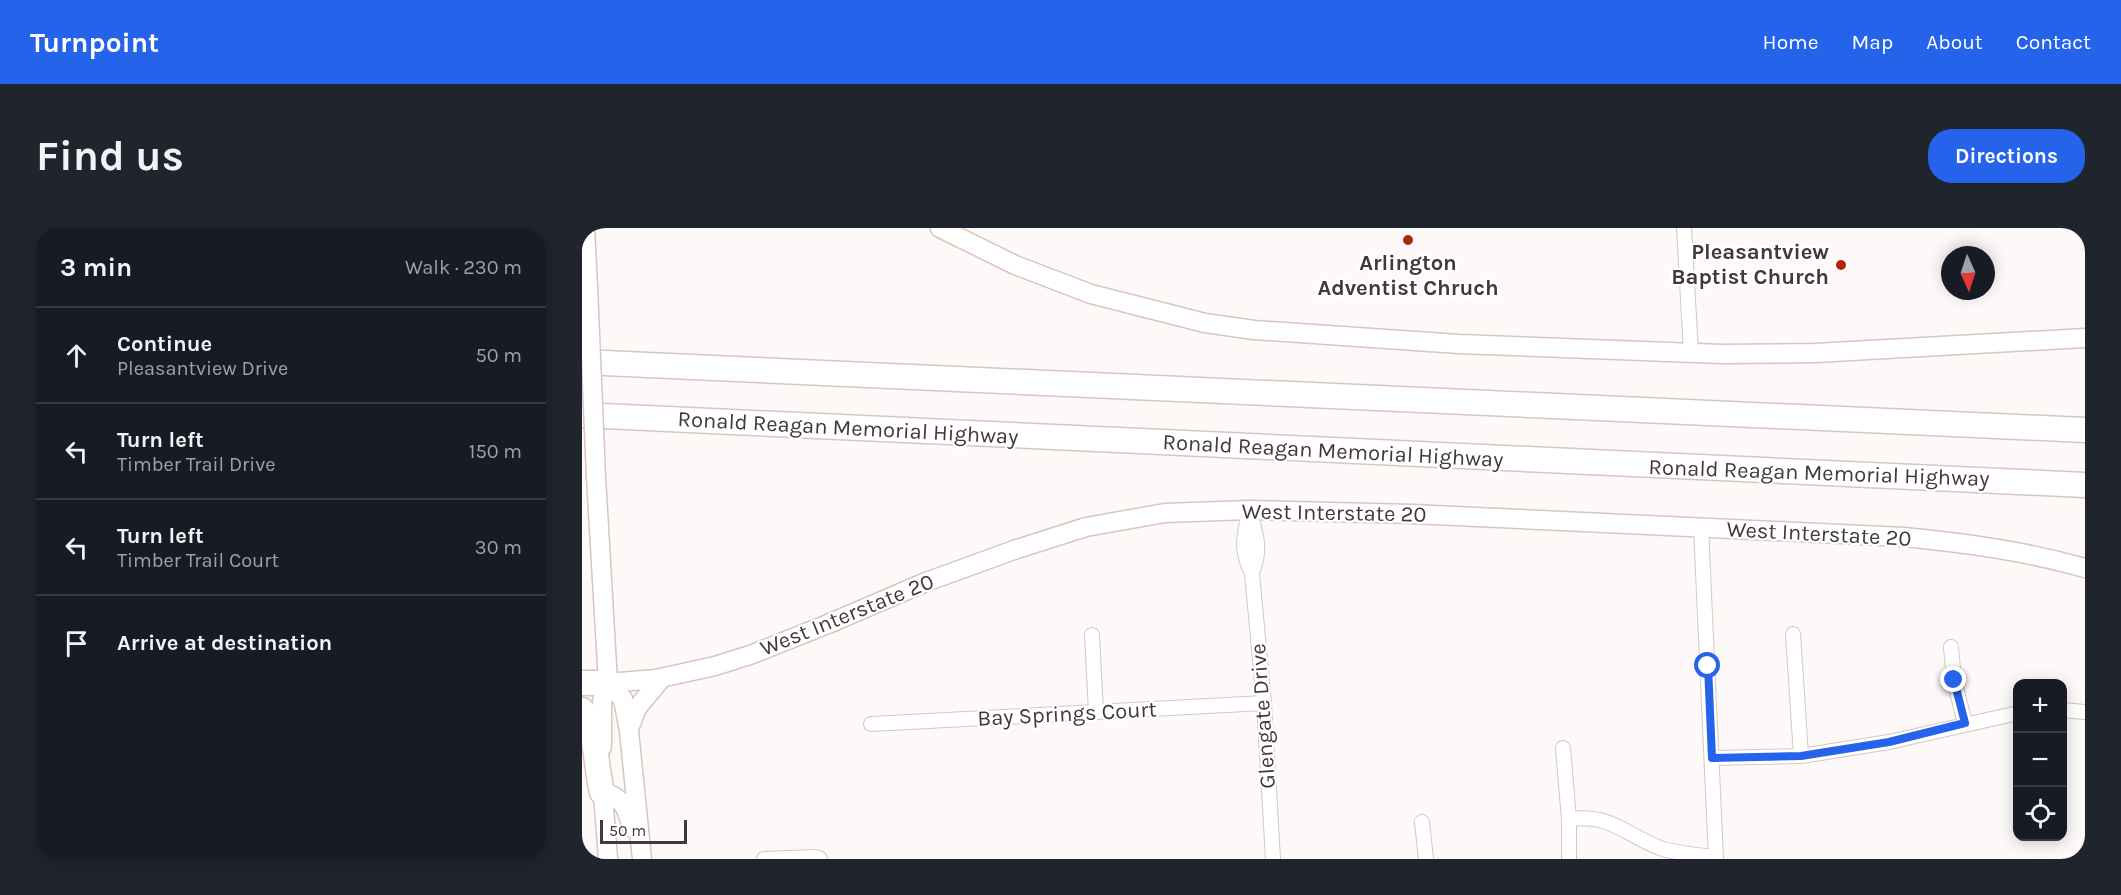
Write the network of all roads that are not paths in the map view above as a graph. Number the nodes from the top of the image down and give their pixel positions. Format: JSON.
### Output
{"nodes":[{"id":1,"x":585,"y":228,"type":"edge"},
{"id":2,"x":940,"y":228,"type":"edge"},
{"id":3,"x":1684,"y":228,"type":"edge"},
{"id":4,"x":2085,"y":338,"type":"edge"},
{"id":5,"x":1690,"y":353,"type":"junction"},
{"id":6,"x":582,"y":362,"type":"edge"},
{"id":7,"x":582,"y":415,"type":"edge"},
{"id":8,"x":2085,"y":430,"type":"edge"},
{"id":9,"x":2085,"y":485,"type":"edge"},
{"id":10,"x":1249,"y":510,"type":"junction"},
{"id":11,"x":1701,"y":527,"type":"junction"},
{"id":12,"x":2085,"y":568,"type":"edge"},
{"id":13,"x":1793,"y":634,"type":"dead end"},
{"id":14,"x":1092,"y":635,"type":"dead end"},
{"id":15,"x":1951,"y":647,"type":"dead end"},
{"id":16,"x":662,"y":678,"type":"junction"},
{"id":17,"x":582,"y":683,"type":"edge"},
{"id":18,"x":608,"y":683,"type":"junction"},
{"id":19,"x":1264,"y":704,"type":"junction"},
{"id":20,"x":582,"y":710,"type":"edge"},
{"id":21,"x":2067,"y":710,"type":"edge"},
{"id":22,"x":1096,"y":712,"type":"junction"},
{"id":23,"x":2085,"y":712,"type":"edge"},
{"id":24,"x":2013,"y":713,"type":"edge"},
{"id":25,"x":1965,"y":723,"type":"junction"},
{"id":26,"x":871,"y":724,"type":"dead end"},
{"id":27,"x":629,"y":731,"type":"junction"},
{"id":28,"x":1563,"y":748,"type":"dead end"},
{"id":29,"x":1801,"y":756,"type":"junction"},
{"id":30,"x":1712,"y":758,"type":"junction"},
{"id":31,"x":602,"y":792,"type":"junction"},
{"id":32,"x":1569,"y":819,"type":"junction"},
{"id":33,"x":1422,"y":822,"type":"dead end"},
{"id":34,"x":818,"y":858,"type":"edge"},
{"id":35,"x":1716,"y":858,"type":"edge"},
{"id":36,"x":608,"y":859,"type":"edge"},
{"id":37,"x":641,"y":859,"type":"edge"},
{"id":38,"x":764,"y":859,"type":"edge"},
{"id":39,"x":1273,"y":859,"type":"edge"},
{"id":40,"x":1426,"y":859,"type":"edge"},
{"id":41,"x":1569,"y":859,"type":"edge"}],
"edges":[{"from":1,"to":18,"type":"main road","bridge":true},
{"from":2,"to":5,"type":"main road"},
{"from":3,"to":5,"type":"street"},
{"from":4,"to":5,"type":"main road"},
{"from":6,"to":8,"type":"highway"},
{"from":7,"to":9,"type":"highway","name":"Ronald Reagan Memorial Highway"},
{"from":10,"to":11,"type":"main road","name":"West Interstate 20"},
{"from":10,"to":16,"type":"main road","name":"West Interstate 20"},
{"from":10,"to":19,"type":"street","name":"Glengate Drive"},
{"from":11,"to":12,"type":"main road","name":"West Interstate 20"},
{"from":11,"to":30,"type":"street"},
{"from":13,"to":29,"type":"street"},
{"from":14,"to":22,"type":"street"},
{"from":15,"to":25,"type":"street"},
{"from":16,"to":18,"type":"main road","name":"West Interstate 20"},
{"from":16,"to":27,"type":"main road"},
{"from":17,"to":18,"type":"highway"},
{"from":18,"to":27,"type":"main road"},
{"from":18,"to":31,"type":"main road"},
{"from":19,"to":22,"type":"street","name":"Bay Springs Court"},
{"from":19,"to":39,"type":"street","name":"Glengate Drive"},
{"from":20,"to":31,"type":"highway"},
{"from":21,"to":23,"type":"street"},
{"from":22,"to":26,"type":"street","name":"Bay Springs Court"},
{"from":24,"to":25,"type":"street"},
{"from":25,"to":29,"type":"street"},
{"from":27,"to":37,"type":"main road"},
{"from":28,"to":32,"type":"street"},
{"from":29,"to":30,"type":"street"},
{"from":30,"to":35,"type":"street"},
{"from":31,"to":36,"type":"main road"},
{"from":31,"to":37,"type":"main road"},
{"from":32,"to":35,"type":"street"},
{"from":32,"to":41,"type":"street"},
{"from":33,"to":40,"type":"street"},
{"from":34,"to":38,"type":"street"}]}
